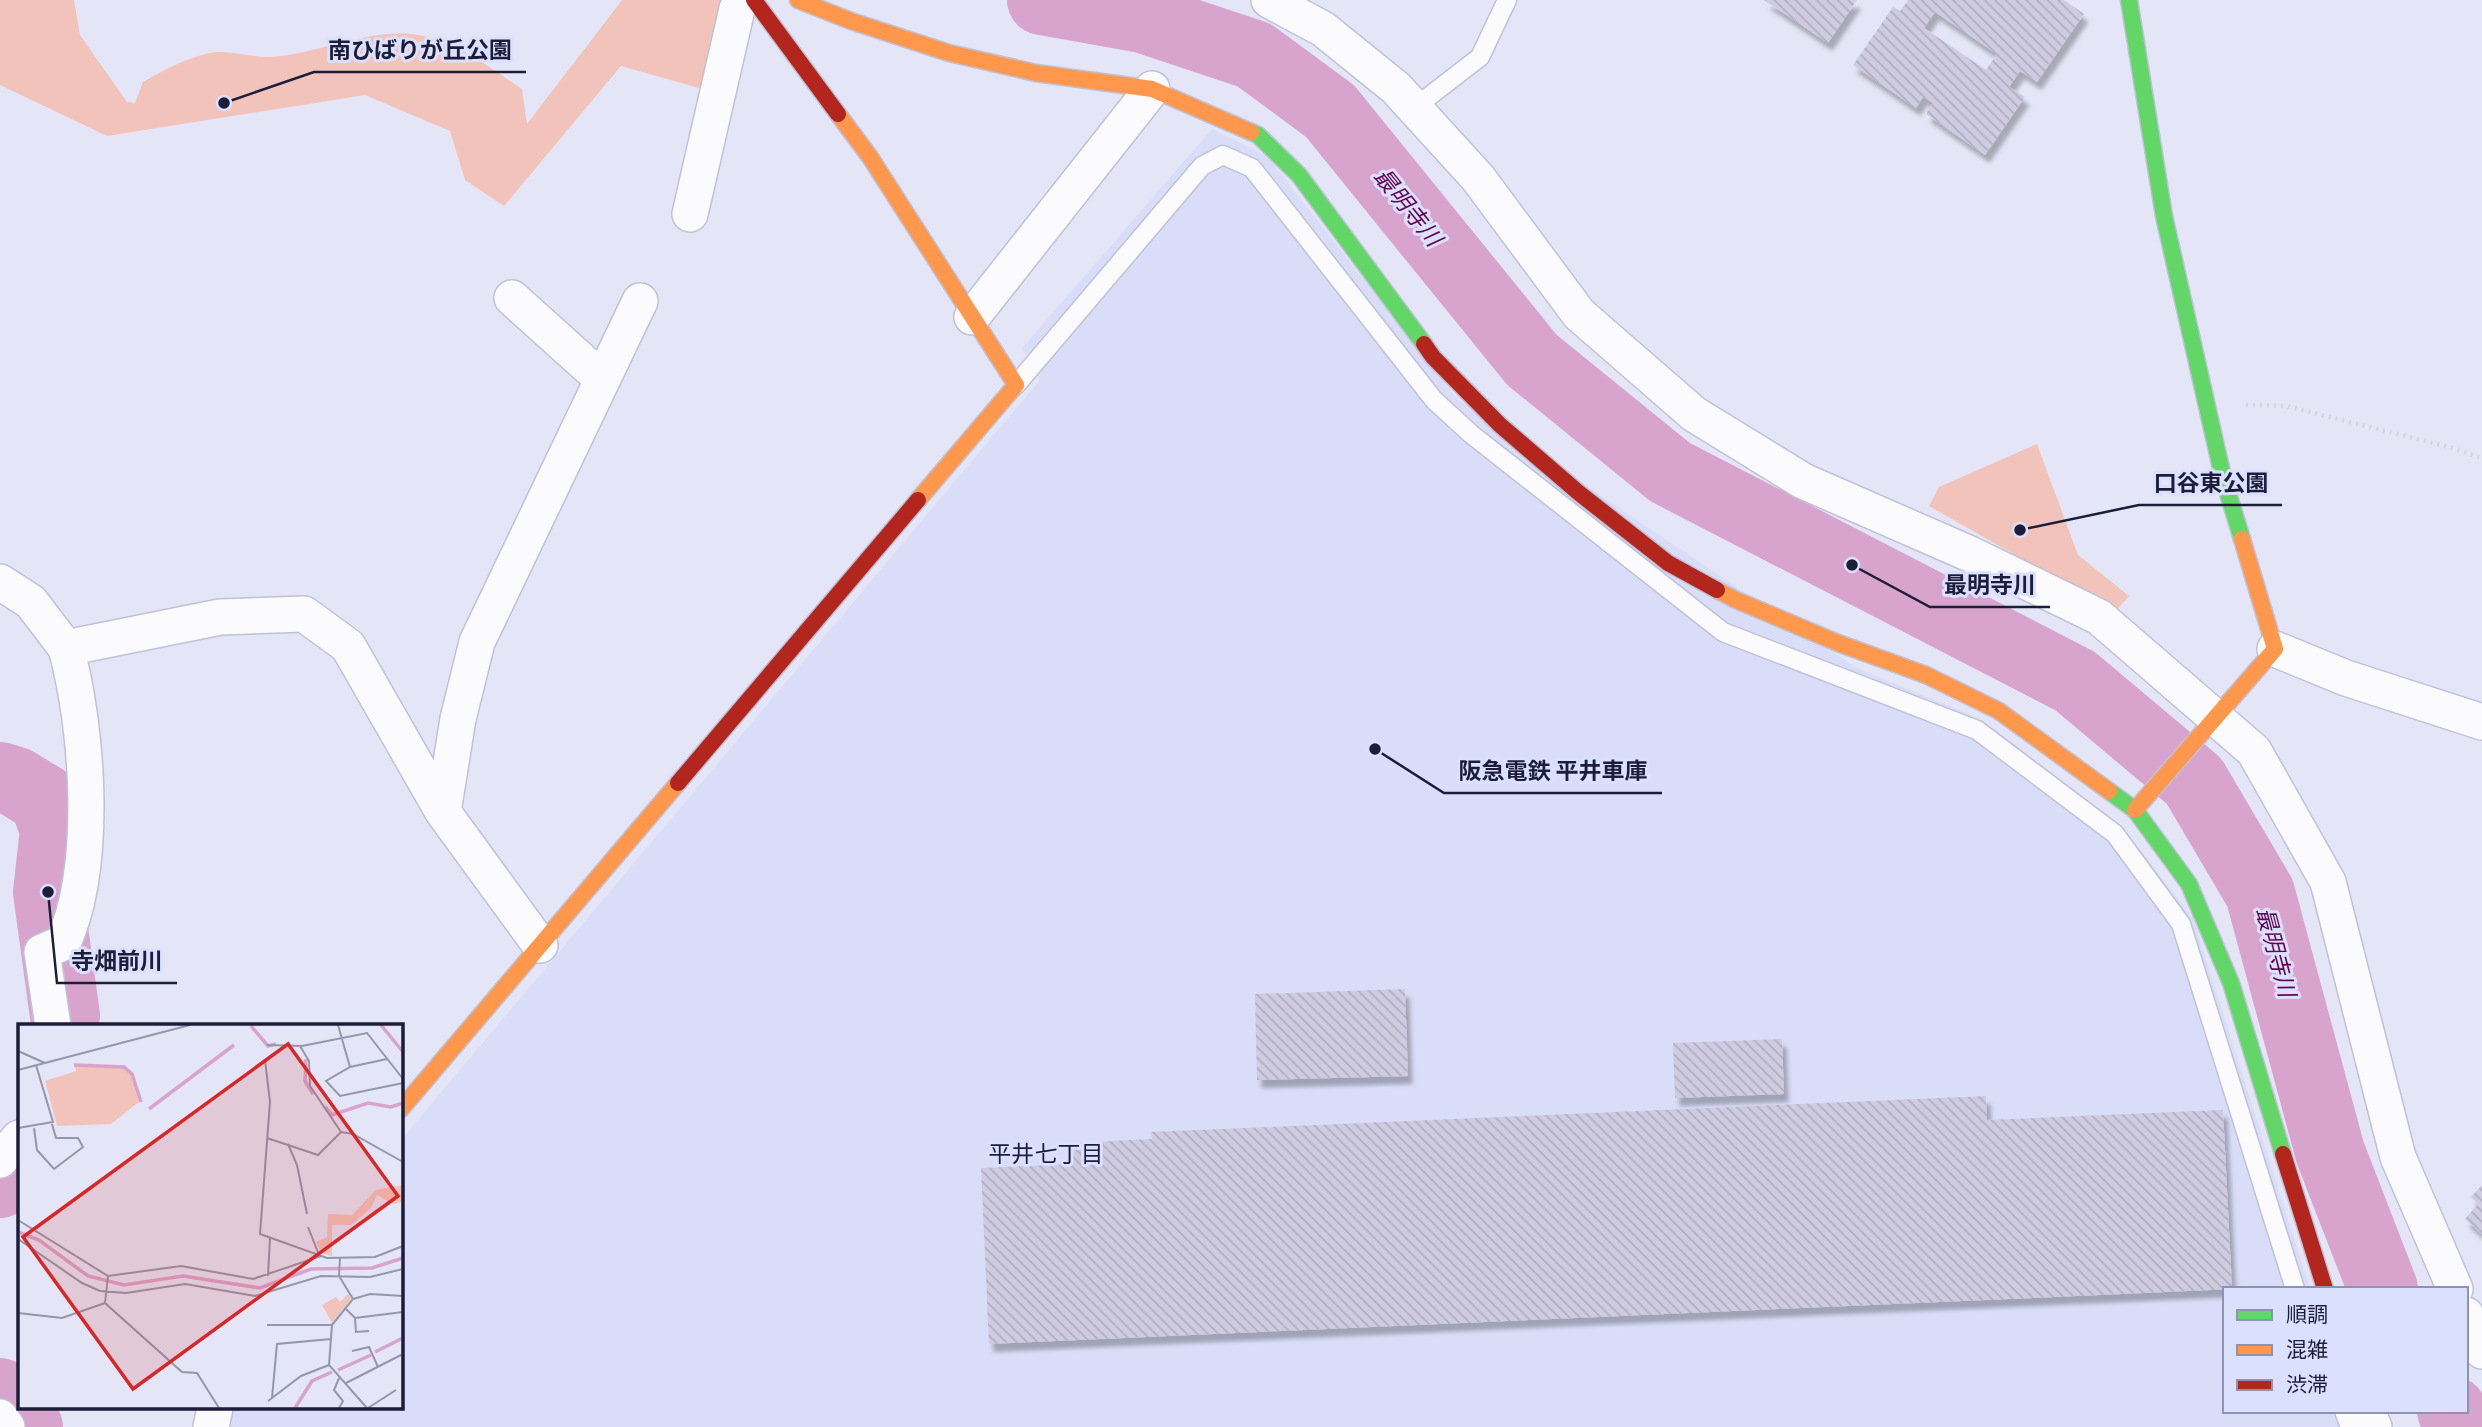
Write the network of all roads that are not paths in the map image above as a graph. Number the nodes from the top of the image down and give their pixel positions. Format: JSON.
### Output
{"nodes":[{"id":1,"x":742,"y":0,"type":"edge"},
{"id":2,"x":754,"y":0,"type":"edge"},
{"id":3,"x":797,"y":0,"type":"edge"},
{"id":4,"x":1270,"y":0,"type":"edge"},
{"id":5,"x":1507,"y":0,"type":"edge"},
{"id":6,"x":2129,"y":0,"type":"edge"},
{"id":7,"x":1152,"y":89,"type":"junction"},
{"id":8,"x":1414,"y":107,"type":"junction"},
{"id":9,"x":686,"y":192,"type":"dead end"},
{"id":10,"x":512,"y":298,"type":"dead end"},
{"id":11,"x":640,"y":301,"type":"dead end"},
{"id":12,"x":972,"y":317,"type":"junction"},
{"id":13,"x":602,"y":379,"type":"junction"},
{"id":14,"x":1016,"y":385,"type":"junction"},
{"id":15,"x":0,"y":582,"type":"edge"},
{"id":16,"x":66,"y":648,"type":"junction"},
{"id":17,"x":2275,"y":649,"type":"junction"},
{"id":18,"x":2210,"y":722,"type":"junction"},
{"id":19,"x":2482,"y":722,"type":"edge"},
{"id":20,"x":2135,"y":810,"type":"junction"},
{"id":21,"x":443,"y":812,"type":"junction"},
{"id":22,"x":540,"y":945,"type":"junction"},
{"id":23,"x":53,"y":1024,"type":"edge"},
{"id":24,"x":402,"y":1108,"type":"edge"},
{"id":25,"x":18,"y":1139,"type":"edge"},
{"id":26,"x":0,"y":1160,"type":"edge"},
{"id":27,"x":2294,"y":1287,"type":"edge"},
{"id":28,"x":2324,"y":1287,"type":"edge"},
{"id":29,"x":2454,"y":1287,"type":"edge"},
{"id":30,"x":2468,"y":1320,"type":"edge"},
{"id":31,"x":2482,"y":1351,"type":"edge"},
{"id":32,"x":0,"y":1417,"type":"edge"},
{"id":33,"x":7,"y":1427,"type":"edge"}],
"edges":[{"from":1,"to":9,"type":"street"},
{"from":2,"to":12,"type":"street"},
{"from":3,"to":7,"type":"street"},
{"from":4,"to":8,"type":"street"},
{"from":5,"to":8,"type":"lane"},
{"from":6,"to":17,"type":"street"},
{"from":7,"to":12,"type":"street"},
{"from":7,"to":20,"type":"street"},
{"from":8,"to":18,"type":"street"},
{"from":10,"to":13,"type":"street"},
{"from":11,"to":13,"type":"street"},
{"from":12,"to":14,"type":"street"},
{"from":13,"to":21,"type":"street"},
{"from":14,"to":22,"type":"street"},
{"from":14,"to":27,"type":"lane"},
{"from":15,"to":16,"type":"street"},
{"from":16,"to":21,"type":"street"},
{"from":16,"to":23,"type":"street"},
{"from":17,"to":18,"type":"street"},
{"from":17,"to":19,"type":"street"},
{"from":18,"to":20,"type":"street"},
{"from":18,"to":29,"type":"street"},
{"from":20,"to":28,"type":"street"},
{"from":21,"to":22,"type":"street"},
{"from":22,"to":24,"type":"street"},
{"from":25,"to":26,"type":"street"},
{"from":30,"to":31,"type":"street"},
{"from":32,"to":33,"type":"street"}]}
